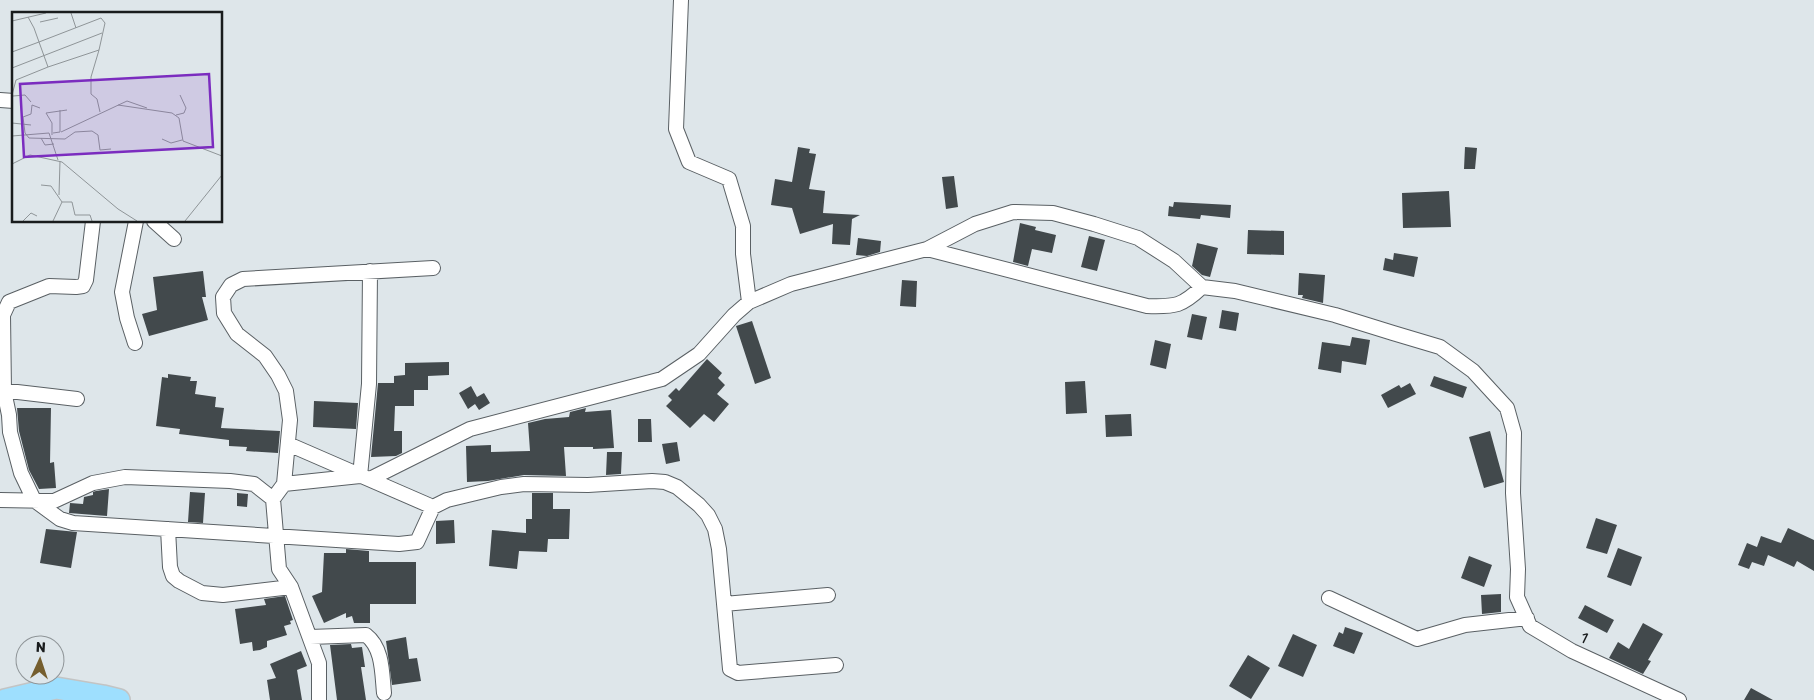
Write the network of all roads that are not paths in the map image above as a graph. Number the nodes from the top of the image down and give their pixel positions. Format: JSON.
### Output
{"nodes":[{"id":1,"x":681,"y":0,"type":"edge"},
{"id":2,"x":93,"y":222,"type":"edge"},
{"id":3,"x":136,"y":222,"type":"edge"},
{"id":4,"x":155,"y":222,"type":"edge"},
{"id":5,"x":174,"y":239,"type":"dead end"},
{"id":6,"x":927,"y":250,"type":"junction"},
{"id":7,"x":433,"y":268,"type":"dead end"},
{"id":8,"x":370,"y":271,"type":"junction"},
{"id":9,"x":1202,"y":287,"type":"junction"},
{"id":10,"x":749,"y":302,"type":"junction"},
{"id":11,"x":2,"y":314,"type":"edge"},
{"id":12,"x":136,"y":343,"type":"dead end"},
{"id":13,"x":2,"y":390,"type":"edge"},
{"id":14,"x":77,"y":399,"type":"dead end"},
{"id":15,"x":288,"y":444,"type":"junction"},
{"id":16,"x":365,"y":478,"type":"junction"},
{"id":17,"x":284,"y":484,"type":"junction"},
{"id":18,"x":273,"y":499,"type":"junction"},
{"id":19,"x":0,"y":500,"type":"edge"},
{"id":20,"x":34,"y":500,"type":"junction"},
{"id":21,"x":433,"y":507,"type":"junction"},
{"id":22,"x":168,"y":530,"type":"junction"},
{"id":23,"x":276,"y":537,"type":"junction"},
{"id":24,"x":291,"y":587,"type":"junction"},
{"id":25,"x":828,"y":595,"type":"dead end"},
{"id":26,"x":1329,"y":598,"type":"dead end"},
{"id":27,"x":724,"y":604,"type":"junction"},
{"id":28,"x":1527,"y":618,"type":"junction"},
{"id":29,"x":310,"y":637,"type":"junction"},
{"id":30,"x":836,"y":665,"type":"dead end"},
{"id":31,"x":384,"y":693,"type":"dead end"},
{"id":32,"x":5,"y":700,"type":"edge"},
{"id":33,"x":119,"y":700,"type":"edge"},
{"id":34,"x":319,"y":700,"type":"edge"},
{"id":35,"x":1679,"y":700,"type":"edge"}],
"edges":[{"from":1,"to":10,"type":"street"},
{"from":2,"to":11,"type":"street"},
{"from":3,"to":12,"type":"street"},
{"from":4,"to":5,"type":"street"},
{"from":6,"to":9,"type":"street"},
{"from":6,"to":9,"type":"street"},
{"from":6,"to":10,"type":"street"},
{"from":7,"to":8,"type":"street"},
{"from":8,"to":15,"type":"street"},
{"from":8,"to":16,"type":"street"},
{"from":9,"to":28,"type":"street","name":"1"},
{"from":10,"to":16,"type":"street"},
{"from":11,"to":13,"type":"street"},
{"from":13,"to":14,"type":"street"},
{"from":13,"to":20,"type":"street"},
{"from":15,"to":16,"type":"street"},
{"from":15,"to":17,"type":"street"},
{"from":16,"to":17,"type":"street"},
{"from":16,"to":21,"type":"street"},
{"from":17,"to":18,"type":"street"},
{"from":18,"to":20,"type":"street"},
{"from":18,"to":23,"type":"street"},
{"from":19,"to":20,"type":"street"},
{"from":20,"to":22,"type":"street"},
{"from":21,"to":23,"type":"street"},
{"from":21,"to":27,"type":"street"},
{"from":22,"to":23,"type":"street"},
{"from":22,"to":24,"type":"street"},
{"from":23,"to":24,"type":"street"},
{"from":24,"to":29,"type":"street"},
{"from":25,"to":27,"type":"street"},
{"from":26,"to":28,"type":"street"},
{"from":27,"to":30,"type":"street"},
{"from":28,"to":35,"type":"street","name":"1"},
{"from":29,"to":31,"type":"street"},
{"from":29,"to":34,"type":"street"},
{"from":32,"to":33,"type":"main road"}]}
